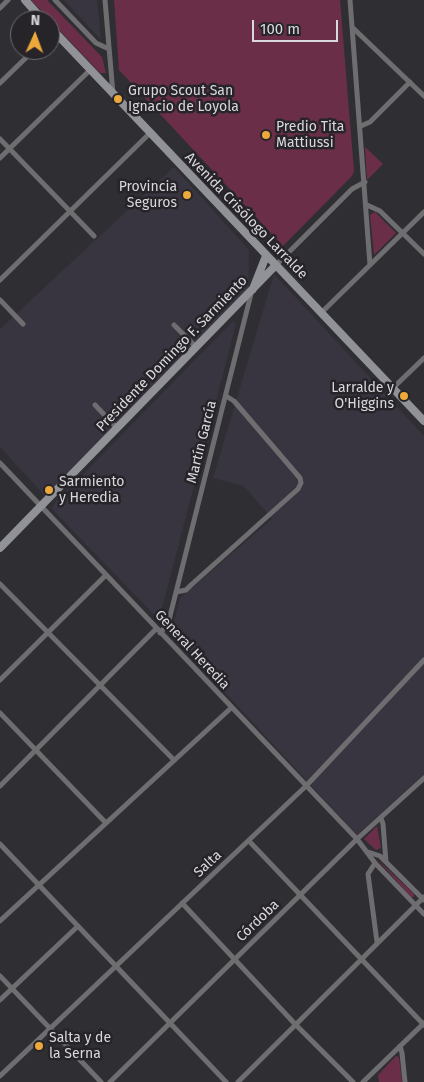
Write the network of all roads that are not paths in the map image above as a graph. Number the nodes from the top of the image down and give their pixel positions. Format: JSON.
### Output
{"nodes":[{"id":1,"x":8,"y":0,"type":"edge"},
{"id":2,"x":25,"y":0,"type":"edge"},
{"id":3,"x":55,"y":0,"type":"edge"},
{"id":4,"x":104,"y":0,"type":"edge"},
{"id":5,"x":350,"y":0,"type":"edge"},
{"id":6,"x":0,"y":8,"type":"edge"},
{"id":7,"x":34,"y":10,"type":"edge"},
{"id":8,"x":353,"y":28,"type":"junction"},
{"id":9,"x":60,"y":40,"type":"edge"},
{"id":10,"x":109,"y":49,"type":"junction"},
{"id":11,"x":24,"y":60,"type":"edge"},
{"id":12,"x":90,"y":70,"type":"junction"},
{"id":13,"x":410,"y":82,"type":"junction"},
{"id":14,"x":0,"y":83,"type":"edge"},
{"id":15,"x":113,"y":94,"type":"junction"},
{"id":16,"x":424,"y":96,"type":"edge"},
{"id":17,"x":361,"y":126,"type":"junction"},
{"id":18,"x":150,"y":133,"type":"junction"},
{"id":19,"x":0,"y":139,"type":"edge"},
{"id":20,"x":10,"y":149,"type":"junction"},
{"id":21,"x":0,"y":158,"type":"edge"},
{"id":22,"x":365,"y":182,"type":"junction"},
{"id":23,"x":367,"y":205,"type":"junction"},
{"id":24,"x":70,"y":212,"type":"junction"},
{"id":25,"x":424,"y":212,"type":"edge"},
{"id":26,"x":403,"y":232,"type":"junction"},
{"id":27,"x":94,"y":236,"type":"dead end"},
{"id":28,"x":424,"y":254,"type":"edge"},
{"id":29,"x":266,"y":256,"type":"junction"},
{"id":30,"x":277,"y":265,"type":"junction"},
{"id":31,"x":370,"y":265,"type":"junction"},
{"id":32,"x":0,"y":280,"type":"edge"},
{"id":33,"x":252,"y":290,"type":"junction"},
{"id":34,"x":0,"y":300,"type":"edge"},
{"id":35,"x":321,"y":313,"type":"junction"},
{"id":36,"x":23,"y":324,"type":"dead end"},
{"id":37,"x":174,"y":324,"type":"dead end"},
{"id":38,"x":196,"y":347,"type":"junction"},
{"id":39,"x":424,"y":358,"type":"edge"},
{"id":40,"x":392,"y":389,"type":"junction"},
{"id":41,"x":226,"y":396,"type":"junction"},
{"id":42,"x":95,"y":405,"type":"dead end"},
{"id":43,"x":424,"y":422,"type":"edge"},
{"id":44,"x":117,"y":428,"type":"junction"},
{"id":45,"x":0,"y":463,"type":"edge"},
{"id":46,"x":41,"y":506,"type":"junction"},
{"id":47,"x":0,"y":548,"type":"edge"},
{"id":48,"x":105,"y":576,"type":"junction"},
{"id":49,"x":0,"y":584,"type":"edge"},
{"id":50,"x":176,"y":592,"type":"junction"},
{"id":51,"x":48,"y":631,"type":"junction"},
{"id":52,"x":158,"y":631,"type":"junction"},
{"id":53,"x":424,"y":660,"type":"edge"},
{"id":54,"x":0,"y":680,"type":"edge"},
{"id":55,"x":101,"y":684,"type":"junction"},
{"id":56,"x":230,"y":708,"type":"junction"},
{"id":57,"x":0,"y":713,"type":"edge"},
{"id":58,"x":36,"y":750,"type":"junction"},
{"id":59,"x":174,"y":760,"type":"junction"},
{"id":60,"x":424,"y":778,"type":"edge"},
{"id":61,"x":0,"y":786,"type":"edge"},
{"id":62,"x":306,"y":786,"type":"junction"},
{"id":63,"x":381,"y":818,"type":"junction"},
{"id":64,"x":106,"y":823,"type":"junction"},
{"id":65,"x":357,"y":839,"type":"junction"},
{"id":66,"x":249,"y":841,"type":"junction"},
{"id":67,"x":0,"y":844,"type":"edge"},
{"id":68,"x":368,"y":852,"type":"junction"},
{"id":69,"x":386,"y":862,"type":"junction"},
{"id":70,"x":375,"y":863,"type":"junction"},
{"id":71,"x":39,"y":885,"type":"junction"},
{"id":72,"x":300,"y":895,"type":"junction"},
{"id":73,"x":423,"y":899,"type":"edge"},
{"id":74,"x":182,"y":903,"type":"junction"},
{"id":75,"x":416,"y":906,"type":"junction"},
{"id":76,"x":424,"y":914,"type":"edge"},
{"id":77,"x":0,"y":921,"type":"edge"},
{"id":78,"x":78,"y":926,"type":"junction"},
{"id":79,"x":377,"y":942,"type":"junction"},
{"id":80,"x":235,"y":958,"type":"junction"},
{"id":81,"x":361,"y":958,"type":"junction"},
{"id":82,"x":116,"y":966,"type":"junction"},
{"id":83,"x":0,"y":976,"type":"edge"},
{"id":84,"x":12,"y":988,"type":"junction"},
{"id":85,"x":0,"y":1000,"type":"edge"},
{"id":86,"x":170,"y":1023,"type":"junction"},
{"id":87,"x":295,"y":1024,"type":"junction"},
{"id":88,"x":424,"y":1024,"type":"edge"},
{"id":89,"x":50,"y":1029,"type":"junction"},
{"id":90,"x":400,"y":1046,"type":"junction"},
{"id":91,"x":0,"y":1076,"type":"edge"},
{"id":92,"x":101,"y":1082,"type":"edge"},
{"id":93,"x":110,"y":1082,"type":"edge"},
{"id":94,"x":226,"y":1082,"type":"edge"},
{"id":95,"x":238,"y":1082,"type":"edge"},
{"id":96,"x":353,"y":1082,"type":"edge"},
{"id":97,"x":363,"y":1082,"type":"edge"},
{"id":98,"x":405,"y":1082,"type":"edge"}],
"edges":[{"from":1,"to":6,"type":"street"},
{"from":2,"to":7,"type":"main road"},
{"from":3,"to":10,"type":"street"},
{"from":4,"to":10,"type":"street"},
{"from":5,"to":8,"type":"street"},
{"from":8,"to":13,"type":"street"},
{"from":8,"to":17,"type":"street"},
{"from":9,"to":12,"type":"main road","name":"Avenida Crisólogo Larralde"},
{"from":10,"to":15,"type":"street"},
{"from":11,"to":14,"type":"street"},
{"from":12,"to":15,"type":"main road","name":"Avenida Crisólogo Larralde"},
{"from":12,"to":20,"type":"street"},
{"from":13,"to":16,"type":"street"},
{"from":13,"to":17,"type":"street"},
{"from":15,"to":18,"type":"main road","name":"Avenida Crisólogo Larralde"},
{"from":17,"to":22,"type":"street"},
{"from":18,"to":24,"type":"street"},
{"from":18,"to":29,"type":"main road","name":"Avenida Crisólogo Larralde"},
{"from":19,"to":20,"type":"street"},
{"from":20,"to":21,"type":"street"},
{"from":20,"to":24,"type":"street"},
{"from":22,"to":23,"type":"street"},
{"from":22,"to":30,"type":"street","name":"Presidente Domingo F. Sarmiento"},
{"from":23,"to":26,"type":"street"},
{"from":23,"to":31,"type":"street"},
{"from":24,"to":27,"type":"street"},
{"from":24,"to":32,"type":"street"},
{"from":25,"to":26,"type":"street"},
{"from":26,"to":28,"type":"street"},
{"from":26,"to":31,"type":"street"},
{"from":29,"to":30,"type":"main road","name":"Avenida Crisólogo Larralde"},
{"from":29,"to":33,"type":"main road","name":"Martín García"},
{"from":30,"to":33,"type":"main road","name":"Presidente Domingo F. Sarmiento"},
{"from":30,"to":35,"type":"main road","name":"Avenida Crisólogo Larralde"},
{"from":31,"to":35,"type":"street"},
{"from":33,"to":38,"type":"main road","name":"Presidente Domingo F. Sarmiento"},
{"from":33,"to":41,"type":"street","name":"Martín García"},
{"from":34,"to":36,"type":"street"},
{"from":35,"to":40,"type":"main road","name":"Avenida Crisólogo Larralde"},
{"from":37,"to":38,"type":"street"},
{"from":38,"to":44,"type":"main road","name":"Presidente Domingo F. Sarmiento"},
{"from":39,"to":40,"type":"street"},
{"from":40,"to":43,"type":"main road","name":"Avenida Crisólogo Larralde"},
{"from":41,"to":50,"type":"street","name":"Martín García"},
{"from":41,"to":50,"type":"street"},
{"from":42,"to":44,"type":"street"},
{"from":44,"to":46,"type":"main road","name":"Presidente Domingo F. Sarmiento"},
{"from":45,"to":46,"type":"street","name":"General Heredia"},
{"from":46,"to":47,"type":"main road","name":"Presidente Domingo F. Sarmiento"},
{"from":46,"to":48,"type":"street","name":"General Heredia"},
{"from":48,"to":51,"type":"street"},
{"from":48,"to":52,"type":"street","name":"General Heredia"},
{"from":49,"to":51,"type":"street"},
{"from":50,"to":52,"type":"street","name":"Martín García"},
{"from":51,"to":54,"type":"street"},
{"from":51,"to":55,"type":"street"},
{"from":52,"to":55,"type":"street","name":"Martín García"},
{"from":52,"to":56,"type":"street","name":"General Heredia"},
{"from":53,"to":62,"type":"street","name":"Salta"},
{"from":55,"to":58,"type":"street","name":"Martín García"},
{"from":55,"to":59,"type":"street"},
{"from":56,"to":59,"type":"street"},
{"from":56,"to":62,"type":"street","name":"General Heredia"},
{"from":57,"to":58,"type":"street"},
{"from":58,"to":61,"type":"street","name":"Martín García"},
{"from":58,"to":64,"type":"street"},
{"from":59,"to":64,"type":"street"},
{"from":60,"to":63,"type":"street","name":"Córdoba"},
{"from":62,"to":65,"type":"street","name":"General Heredia"},
{"from":62,"to":66,"type":"street","name":"Salta"},
{"from":63,"to":65,"type":"street","name":"Córdoba"},
{"from":63,"to":69,"type":"street"},
{"from":64,"to":71,"type":"street"},
{"from":65,"to":68,"type":"street","name":"General Heredia"},
{"from":65,"to":72,"type":"street","name":"Córdoba"},
{"from":66,"to":72,"type":"street"},
{"from":66,"to":74,"type":"street","name":"Salta"},
{"from":67,"to":71,"type":"street"},
{"from":68,"to":69,"type":"street","name":"General Heredia"},
{"from":68,"to":70,"type":"street","name":"General Heredia"},
{"from":69,"to":73,"type":"street","name":"General Heredia"},
{"from":70,"to":75,"type":"street","name":"General Heredia"},
{"from":70,"to":79,"type":"street"},
{"from":71,"to":77,"type":"street"},
{"from":71,"to":78,"type":"street"},
{"from":72,"to":80,"type":"street","name":"Córdoba"},
{"from":72,"to":81,"type":"street"},
{"from":73,"to":75,"type":"street"},
{"from":74,"to":80,"type":"street"},
{"from":74,"to":82,"type":"street","name":"Salta"},
{"from":75,"to":76,"type":"street","name":"General Heredia"},
{"from":75,"to":79,"type":"street"},
{"from":78,"to":82,"type":"street"},
{"from":78,"to":84,"type":"street"},
{"from":79,"to":81,"type":"street"},
{"from":80,"to":86,"type":"street","name":"Córdoba"},
{"from":80,"to":87,"type":"street"},
{"from":81,"to":87,"type":"street"},
{"from":81,"to":88,"type":"street"},
{"from":82,"to":86,"type":"street"},
{"from":82,"to":89,"type":"street","name":"Salta"},
{"from":83,"to":84,"type":"street"},
{"from":84,"to":85,"type":"street"},
{"from":84,"to":89,"type":"street"},
{"from":86,"to":93,"type":"street","name":"Córdoba"},
{"from":86,"to":94,"type":"street"},
{"from":87,"to":95,"type":"street"},
{"from":87,"to":96,"type":"street"},
{"from":88,"to":90,"type":"street"},
{"from":89,"to":91,"type":"street","name":"Salta"},
{"from":89,"to":92,"type":"street"},
{"from":90,"to":97,"type":"street"},
{"from":90,"to":98,"type":"street"}]}
